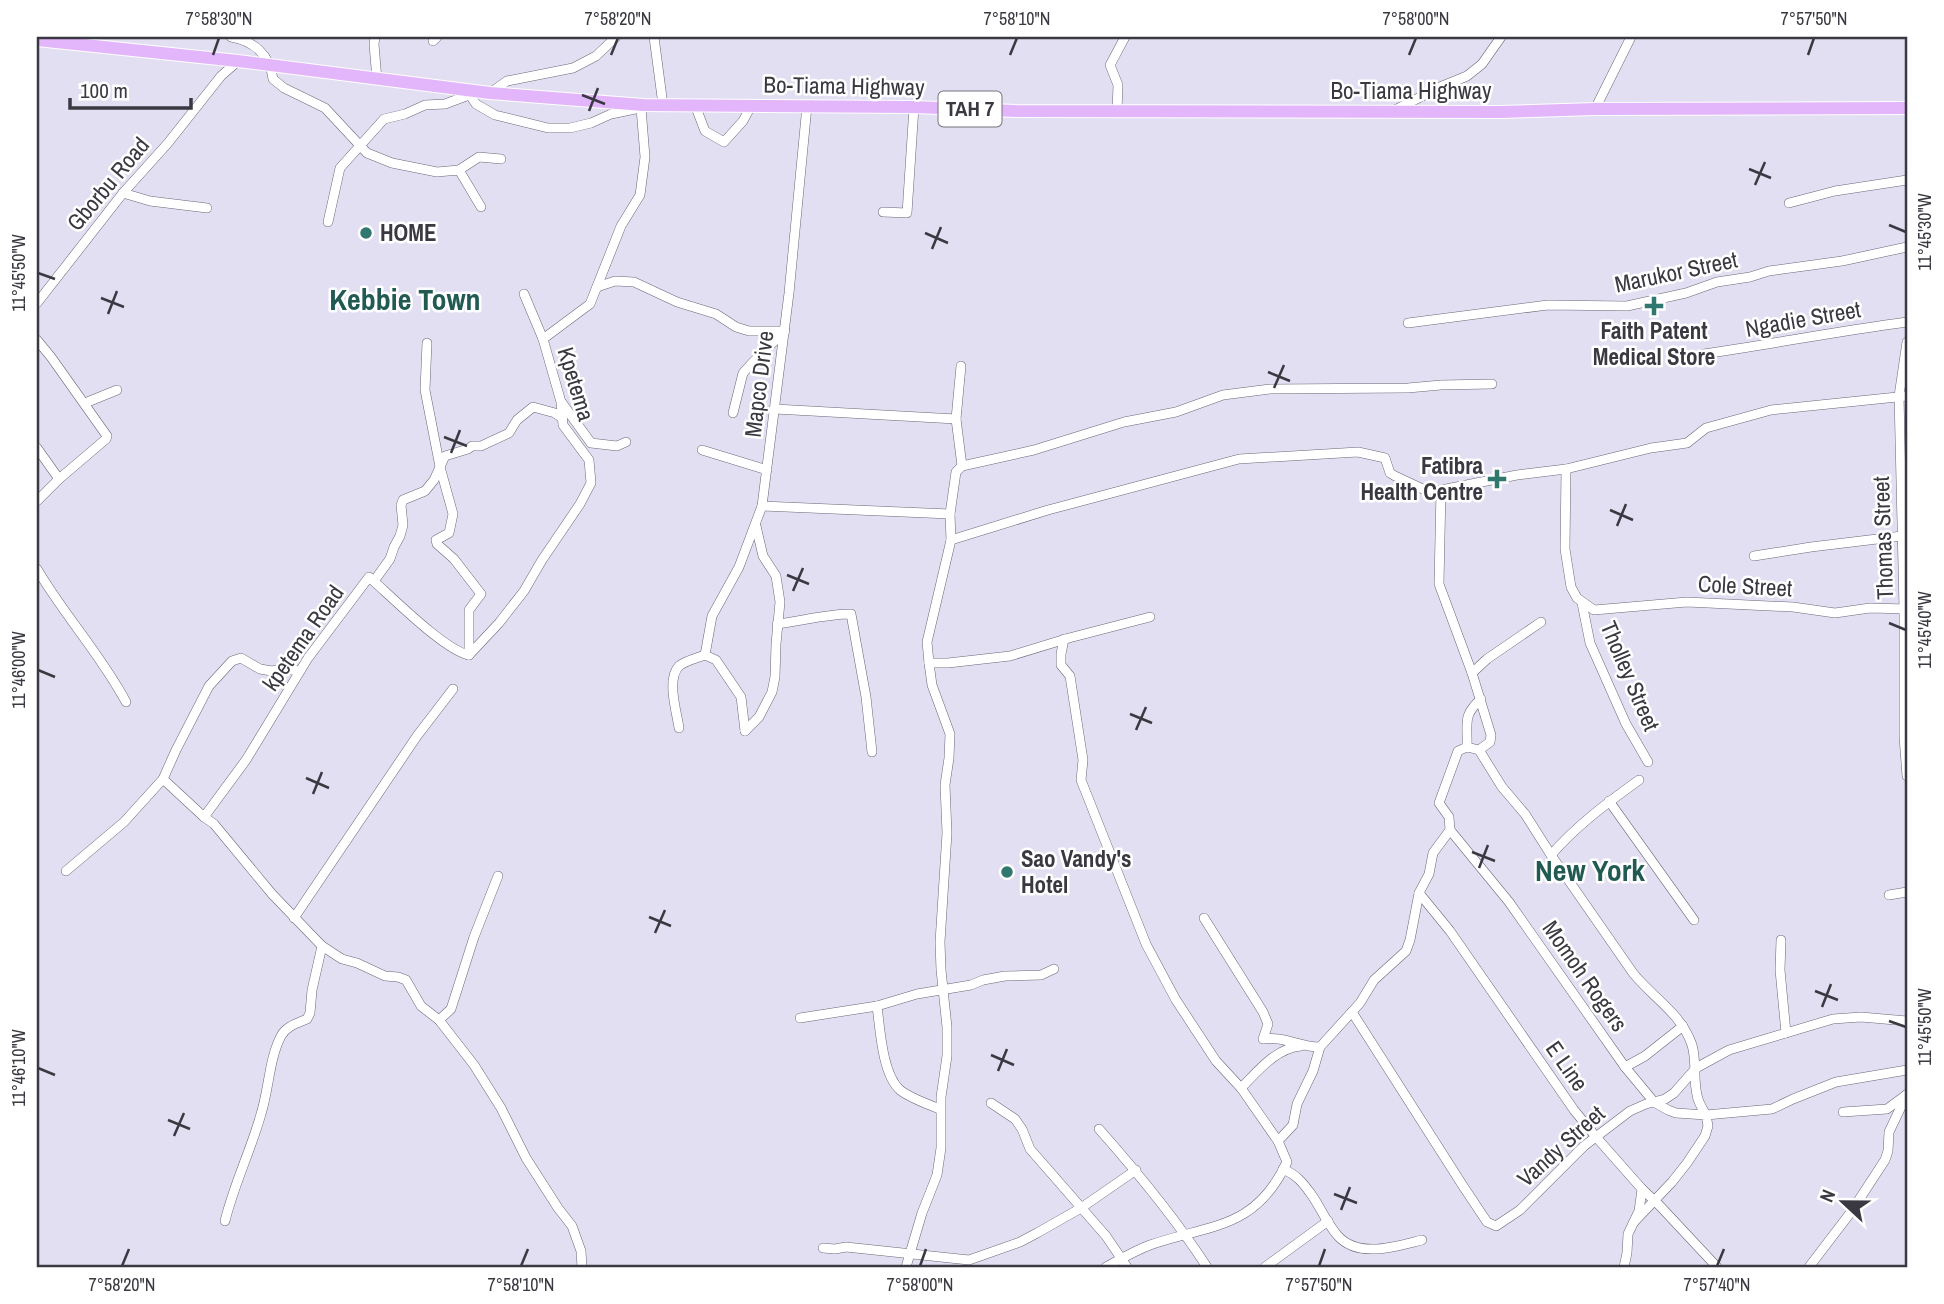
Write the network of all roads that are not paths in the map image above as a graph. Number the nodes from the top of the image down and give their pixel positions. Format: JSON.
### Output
{"nodes":[{"id":1,"x":231,"y":37,"type":"edge"},
{"id":2,"x":375,"y":37,"type":"edge"},
{"id":3,"x":616,"y":37,"type":"edge"},
{"id":4,"x":654,"y":37,"type":"edge"},
{"id":5,"x":1125,"y":37,"type":"edge"},
{"id":6,"x":1501,"y":37,"type":"edge"},
{"id":7,"x":1631,"y":37,"type":"edge"},
{"id":8,"x":37,"y":40,"type":"edge"},
{"id":9,"x":64,"y":40,"type":"edge"},
{"id":10,"x":238,"y":61,"type":"junction"},
{"id":11,"x":272,"y":66,"type":"junction"},
{"id":12,"x":377,"y":80,"type":"junction"},
{"id":13,"x":468,"y":93,"type":"junction"},
{"id":14,"x":490,"y":93,"type":"junction"},
{"id":15,"x":663,"y":104,"type":"junction"},
{"id":16,"x":695,"y":105,"type":"junction"},
{"id":17,"x":642,"y":106,"type":"junction"},
{"id":18,"x":751,"y":106,"type":"junction"},
{"id":19,"x":807,"y":106,"type":"junction"},
{"id":20,"x":914,"y":107,"type":"junction"},
{"id":21,"x":1907,"y":108,"type":"edge"},
{"id":22,"x":1595,"y":109,"type":"junction"},
{"id":23,"x":1117,"y":111,"type":"junction"},
{"id":24,"x":1391,"y":112,"type":"junction"},
{"id":25,"x":360,"y":145,"type":"junction"},
{"id":26,"x":501,"y":159,"type":"dead end"},
{"id":27,"x":460,"y":170,"type":"junction"},
{"id":28,"x":1907,"y":180,"type":"edge"},
{"id":29,"x":123,"y":193,"type":"junction"},
{"id":30,"x":1789,"y":203,"type":"dead end"},
{"id":31,"x":481,"y":207,"type":"dead end"},
{"id":32,"x":207,"y":208,"type":"dead end"},
{"id":33,"x":883,"y":212,"type":"dead end"},
{"id":34,"x":328,"y":222,"type":"dead end"},
{"id":35,"x":1907,"y":247,"type":"edge"},
{"id":36,"x":597,"y":286,"type":"junction"},
{"id":37,"x":524,"y":294,"type":"dead end"},
{"id":38,"x":37,"y":303,"type":"edge"},
{"id":39,"x":1907,"y":322,"type":"edge"},
{"id":40,"x":1408,"y":323,"type":"dead end"},
{"id":41,"x":785,"y":331,"type":"junction"},
{"id":42,"x":542,"y":339,"type":"junction"},
{"id":43,"x":37,"y":340,"type":"edge"},
{"id":44,"x":1907,"y":342,"type":"edge"},
{"id":45,"x":427,"y":343,"type":"dead end"},
{"id":46,"x":1704,"y":354,"type":"dead end"},
{"id":47,"x":961,"y":366,"type":"dead end"},
{"id":48,"x":1492,"y":384,"type":"dead end"},
{"id":49,"x":117,"y":390,"type":"dead end"},
{"id":50,"x":1903,"y":396,"type":"edge"},
{"id":51,"x":561,"y":402,"type":"junction"},
{"id":52,"x":85,"y":403,"type":"junction"},
{"id":53,"x":775,"y":409,"type":"junction"},
{"id":54,"x":733,"y":413,"type":"dead end"},
{"id":55,"x":562,"y":418,"type":"junction"},
{"id":56,"x":956,"y":419,"type":"junction"},
{"id":57,"x":626,"y":442,"type":"dead end"},
{"id":58,"x":37,"y":448,"type":"edge"},
{"id":59,"x":702,"y":450,"type":"dead end"},
{"id":60,"x":962,"y":466,"type":"junction"},
{"id":61,"x":440,"y":467,"type":"junction"},
{"id":62,"x":767,"y":470,"type":"junction"},
{"id":63,"x":1566,"y":470,"type":"junction"},
{"id":64,"x":59,"y":479,"type":"junction"},
{"id":65,"x":1441,"y":490,"type":"junction"},
{"id":66,"x":37,"y":501,"type":"edge"},
{"id":67,"x":762,"y":506,"type":"junction"},
{"id":68,"x":950,"y":514,"type":"junction"},
{"id":69,"x":755,"y":524,"type":"junction"},
{"id":70,"x":1902,"y":536,"type":"junction"},
{"id":71,"x":951,"y":540,"type":"junction"},
{"id":72,"x":1905,"y":549,"type":"edge"},
{"id":73,"x":1754,"y":556,"type":"dead end"},
{"id":74,"x":37,"y":569,"type":"edge"},
{"id":75,"x":373,"y":581,"type":"junction"},
{"id":76,"x":1582,"y":603,"type":"junction"},
{"id":77,"x":1906,"y":609,"type":"edge"},
{"id":78,"x":1150,"y":617,"type":"dead end"},
{"id":79,"x":1541,"y":622,"type":"dead end"},
{"id":80,"x":777,"y":624,"type":"junction"},
{"id":81,"x":1064,"y":639,"type":"junction"},
{"id":82,"x":469,"y":655,"type":"junction"},
{"id":83,"x":705,"y":655,"type":"junction"},
{"id":84,"x":929,"y":663,"type":"junction"},
{"id":85,"x":300,"y":671,"type":"junction"},
{"id":86,"x":1472,"y":673,"type":"junction"},
{"id":87,"x":453,"y":689,"type":"dead end"},
{"id":88,"x":1481,"y":699,"type":"junction"},
{"id":89,"x":126,"y":702,"type":"dead end"},
{"id":90,"x":679,"y":728,"type":"dead end"},
{"id":91,"x":1467,"y":747,"type":"junction"},
{"id":92,"x":1479,"y":750,"type":"junction"},
{"id":93,"x":872,"y":752,"type":"dead end"},
{"id":94,"x":1648,"y":762,"type":"dead end"},
{"id":95,"x":1907,"y":776,"type":"edge"},
{"id":96,"x":163,"y":779,"type":"junction"},
{"id":97,"x":1639,"y":780,"type":"dead end"},
{"id":98,"x":1609,"y":802,"type":"junction"},
{"id":99,"x":204,"y":817,"type":"junction"},
{"id":100,"x":1451,"y":830,"type":"junction"},
{"id":101,"x":1550,"y":855,"type":"junction"},
{"id":102,"x":65,"y":871,"type":"dead end"},
{"id":103,"x":499,"y":876,"type":"dead end"},
{"id":104,"x":1907,"y":892,"type":"edge"},
{"id":105,"x":1419,"y":893,"type":"junction"},
{"id":106,"x":1889,"y":895,"type":"dead end"},
{"id":107,"x":294,"y":918,"type":"junction"},
{"id":108,"x":1204,"y":918,"type":"dead end"},
{"id":109,"x":1694,"y":920,"type":"dead end"},
{"id":110,"x":1781,"y":940,"type":"dead end"},
{"id":111,"x":322,"y":946,"type":"junction"},
{"id":112,"x":1054,"y":969,"type":"dead end"},
{"id":113,"x":943,"y":991,"type":"junction"},
{"id":114,"x":877,"y":1006,"type":"junction"},
{"id":115,"x":1352,"y":1012,"type":"junction"},
{"id":116,"x":800,"y":1018,"type":"dead end"},
{"id":117,"x":439,"y":1020,"type":"junction"},
{"id":118,"x":1907,"y":1021,"type":"edge"},
{"id":119,"x":1683,"y":1026,"type":"junction"},
{"id":120,"x":1786,"y":1033,"type":"junction"},
{"id":121,"x":1304,"y":1046,"type":"junction"},
{"id":122,"x":1320,"y":1047,"type":"junction"},
{"id":123,"x":1625,"y":1067,"type":"junction"},
{"id":124,"x":1696,"y":1068,"type":"junction"},
{"id":125,"x":1907,"y":1070,"type":"edge"},
{"id":126,"x":1241,"y":1088,"type":"junction"},
{"id":127,"x":1907,"y":1094,"type":"edge"},
{"id":128,"x":1654,"y":1102,"type":"junction"},
{"id":129,"x":991,"y":1103,"type":"dead end"},
{"id":130,"x":940,"y":1109,"type":"junction"},
{"id":131,"x":1843,"y":1112,"type":"dead end"},
{"id":132,"x":1706,"y":1115,"type":"junction"},
{"id":133,"x":1100,"y":1129,"type":"dead end"},
{"id":134,"x":1596,"y":1137,"type":"junction"},
{"id":135,"x":1278,"y":1141,"type":"junction"},
{"id":136,"x":1283,"y":1169,"type":"junction"},
{"id":137,"x":1136,"y":1170,"type":"junction"},
{"id":138,"x":1642,"y":1189,"type":"junction"},
{"id":139,"x":1654,"y":1200,"type":"junction"},
{"id":140,"x":1081,"y":1208,"type":"junction"},
{"id":141,"x":225,"y":1221,"type":"dead end"},
{"id":142,"x":1328,"y":1221,"type":"junction"},
{"id":143,"x":1634,"y":1222,"type":"junction"},
{"id":144,"x":1186,"y":1235,"type":"junction"},
{"id":145,"x":1422,"y":1240,"type":"dead end"},
{"id":146,"x":822,"y":1248,"type":"dead end"},
{"id":147,"x":910,"y":1255,"type":"junction"},
{"id":148,"x":1124,"y":1263,"type":"edge"},
{"id":149,"x":582,"y":1267,"type":"edge"},
{"id":150,"x":906,"y":1267,"type":"edge"},
{"id":151,"x":1107,"y":1267,"type":"edge"},
{"id":152,"x":1207,"y":1267,"type":"edge"},
{"id":153,"x":1265,"y":1267,"type":"edge"},
{"id":154,"x":1624,"y":1267,"type":"edge"},
{"id":155,"x":1717,"y":1267,"type":"edge"},
{"id":156,"x":1809,"y":1267,"type":"edge"}],
"edges":[{"from":1,"to":11,"type":"street"},
{"from":2,"to":12,"type":"street"},
{"from":3,"to":14,"type":"street"},
{"from":4,"to":15,"type":"street"},
{"from":5,"to":23,"type":"street"},
{"from":6,"to":24,"type":"street"},
{"from":7,"to":22,"type":"street"},
{"from":8,"to":9,"type":"highway","name":"Bo-Tiama Highway","number":"TAH 7"},
{"from":9,"to":10,"type":"highway","name":"Bo-Tiama Highway","number":"TAH 7"},
{"from":10,"to":11,"type":"highway","name":"Bo-Tiama Highway","number":"TAH 7"},
{"from":10,"to":29,"type":"street","name":"Gborbu Road"},
{"from":11,"to":12,"type":"highway","name":"Bo-Tiama Highway","number":"TAH 7"},
{"from":11,"to":25,"type":"street"},
{"from":12,"to":13,"type":"highway","name":"Bo-Tiama Highway","number":"TAH 7"},
{"from":13,"to":14,"type":"highway","name":"Bo-Tiama Highway","number":"TAH 7"},
{"from":13,"to":17,"type":"street"},
{"from":13,"to":25,"type":"street"},
{"from":14,"to":17,"type":"highway","name":"Bo-Tiama Highway","number":"TAH 7"},
{"from":15,"to":16,"type":"highway","name":"Bo-Tiama Highway","number":"TAH 7"},
{"from":15,"to":17,"type":"highway","name":"Bo-Tiama Highway","number":"TAH 7"},
{"from":16,"to":18,"type":"highway","name":"Bo-Tiama Highway","number":"TAH 7"},
{"from":16,"to":18,"type":"street"},
{"from":17,"to":36,"type":"street"},
{"from":18,"to":19,"type":"highway","name":"Bo-Tiama Highway","number":"TAH 7"},
{"from":19,"to":20,"type":"highway","name":"Bo-Tiama Highway","number":"TAH 7"},
{"from":19,"to":41,"type":"street","name":"Mapco Drive"},
{"from":20,"to":23,"type":"highway","name":"Bo-Tiama Highway","number":"TAH 7"},
{"from":20,"to":33,"type":"street"},
{"from":21,"to":22,"type":"highway","name":"Bo-Tiama Highway","number":"TAH 7"},
{"from":22,"to":24,"type":"highway","name":"Bo-Tiama Highway","number":"TAH 7"},
{"from":23,"to":24,"type":"highway","name":"Bo-Tiama Highway","number":"TAH 7"},
{"from":25,"to":27,"type":"street"},
{"from":25,"to":34,"type":"street"},
{"from":26,"to":27,"type":"street"},
{"from":27,"to":31,"type":"street"},
{"from":28,"to":30,"type":"street"},
{"from":29,"to":32,"type":"street"},
{"from":29,"to":38,"type":"street","name":"Gborbu Road"},
{"from":35,"to":40,"type":"street","name":"Marukor Street"},
{"from":36,"to":41,"type":"street"},
{"from":36,"to":42,"type":"street"},
{"from":37,"to":42,"type":"street","name":"Kpetema"},
{"from":39,"to":46,"type":"street","name":"Ngadie Street"},
{"from":41,"to":53,"type":"street","name":"Mapco Drive"},
{"from":41,"to":54,"type":"street"},
{"from":42,"to":51,"type":"street","name":"Kpetema"},
{"from":43,"to":52,"type":"street"},
{"from":44,"to":50,"type":"street","name":"Thomas Street"},
{"from":45,"to":61,"type":"street"},
{"from":47,"to":56,"type":"street"},
{"from":48,"to":60,"type":"street"},
{"from":49,"to":52,"type":"street"},
{"from":50,"to":63,"type":"street"},
{"from":50,"to":70,"type":"street","name":"Thomas Street"},
{"from":51,"to":55,"type":"street","name":"Kpetema"},
{"from":51,"to":57,"type":"street"},
{"from":52,"to":64,"type":"street"},
{"from":53,"to":56,"type":"street"},
{"from":53,"to":62,"type":"street","name":"Mapco Drive"},
{"from":55,"to":61,"type":"street"},
{"from":55,"to":82,"type":"street","name":"Kpetema"},
{"from":56,"to":60,"type":"street"},
{"from":58,"to":64,"type":"street"},
{"from":59,"to":62,"type":"street"},
{"from":60,"to":68,"type":"street"},
{"from":61,"to":75,"type":"street"},
{"from":61,"to":82,"type":"street"},
{"from":62,"to":67,"type":"street","name":"Mapco Drive"},
{"from":63,"to":65,"type":"street"},
{"from":63,"to":76,"type":"street","name":"Tholley Street"},
{"from":64,"to":66,"type":"street"},
{"from":65,"to":71,"type":"street"},
{"from":65,"to":86,"type":"street"},
{"from":67,"to":68,"type":"street"},
{"from":67,"to":69,"type":"street","name":"Mapco Drive"},
{"from":68,"to":71,"type":"street"},
{"from":69,"to":80,"type":"street"},
{"from":69,"to":83,"type":"street","name":"Mapco Drive"},
{"from":70,"to":72,"type":"street","name":"Thomas Street"},
{"from":70,"to":73,"type":"street"},
{"from":71,"to":84,"type":"street"},
{"from":72,"to":77,"type":"street","name":"Thomas Street"},
{"from":74,"to":89,"type":"street"},
{"from":75,"to":82,"type":"street","name":"kpetema Road"},
{"from":75,"to":85,"type":"street","name":"kpetema Road"},
{"from":76,"to":77,"type":"street","name":"Cole Street"},
{"from":76,"to":94,"type":"street","name":"Tholley Street"},
{"from":77,"to":95,"type":"street","name":"Thomas Street"},
{"from":78,"to":81,"type":"street"},
{"from":79,"to":86,"type":"street"},
{"from":80,"to":83,"type":"street"},
{"from":80,"to":93,"type":"street"},
{"from":81,"to":84,"type":"street"},
{"from":81,"to":126,"type":"street"},
{"from":83,"to":90,"type":"street"},
{"from":84,"to":113,"type":"street"},
{"from":85,"to":96,"type":"street"},
{"from":85,"to":99,"type":"street","name":"kpetema Road"},
{"from":86,"to":88,"type":"street"},
{"from":87,"to":107,"type":"street"},
{"from":88,"to":91,"type":"street"},
{"from":88,"to":92,"type":"street"},
{"from":91,"to":92,"type":"street"},
{"from":91,"to":100,"type":"street"},
{"from":92,"to":101,"type":"street"},
{"from":96,"to":99,"type":"street"},
{"from":96,"to":102,"type":"street"},
{"from":97,"to":98,"type":"street"},
{"from":98,"to":101,"type":"street"},
{"from":98,"to":109,"type":"street"},
{"from":99,"to":107,"type":"street"},
{"from":100,"to":105,"type":"street"},
{"from":100,"to":123,"type":"street","name":"Momoh Rogers"},
{"from":101,"to":119,"type":"street"},
{"from":103,"to":117,"type":"street"},
{"from":104,"to":106,"type":"street"},
{"from":105,"to":115,"type":"street"},
{"from":105,"to":134,"type":"street","name":"E Line"},
{"from":107,"to":111,"type":"street"},
{"from":108,"to":121,"type":"street"},
{"from":110,"to":120,"type":"street"},
{"from":111,"to":117,"type":"street"},
{"from":111,"to":141,"type":"street"},
{"from":112,"to":113,"type":"street"},
{"from":113,"to":114,"type":"street"},
{"from":113,"to":130,"type":"street"},
{"from":114,"to":116,"type":"street"},
{"from":114,"to":130,"type":"street"},
{"from":115,"to":122,"type":"street"},
{"from":115,"to":134,"type":"street","name":"Vandy Street"},
{"from":117,"to":149,"type":"street"},
{"from":118,"to":120,"type":"street","name":"Vandy Street"},
{"from":119,"to":123,"type":"street"},
{"from":119,"to":124,"type":"street"},
{"from":120,"to":124,"type":"street","name":"Vandy Street"},
{"from":121,"to":122,"type":"street"},
{"from":121,"to":126,"type":"street"},
{"from":122,"to":135,"type":"street"},
{"from":123,"to":128,"type":"street","name":"Momoh Rogers"},
{"from":124,"to":128,"type":"street","name":"Vandy Street"},
{"from":124,"to":132,"type":"street"},
{"from":125,"to":132,"type":"street"},
{"from":126,"to":135,"type":"street"},
{"from":127,"to":131,"type":"street"},
{"from":127,"to":156,"type":"street"},
{"from":128,"to":132,"type":"street"},
{"from":128,"to":134,"type":"street","name":"Vandy Street"},
{"from":129,"to":140,"type":"street"},
{"from":130,"to":147,"type":"street"},
{"from":132,"to":139,"type":"street"},
{"from":133,"to":137,"type":"street"},
{"from":134,"to":138,"type":"street","name":"E Line"},
{"from":135,"to":136,"type":"street"},
{"from":136,"to":142,"type":"street"},
{"from":136,"to":144,"type":"street"},
{"from":137,"to":140,"type":"street"},
{"from":137,"to":144,"type":"street"},
{"from":138,"to":139,"type":"street","name":"E Line"},
{"from":138,"to":143,"type":"street"},
{"from":139,"to":143,"type":"street"},
{"from":139,"to":155,"type":"street","name":"E Line"},
{"from":140,"to":147,"type":"street"},
{"from":140,"to":148,"type":"street"},
{"from":142,"to":145,"type":"street"},
{"from":142,"to":153,"type":"street"},
{"from":143,"to":154,"type":"street"},
{"from":144,"to":148,"type":"street"},
{"from":144,"to":152,"type":"street"},
{"from":146,"to":147,"type":"street"},
{"from":147,"to":150,"type":"street"},
{"from":148,"to":151,"type":"street"}]}
